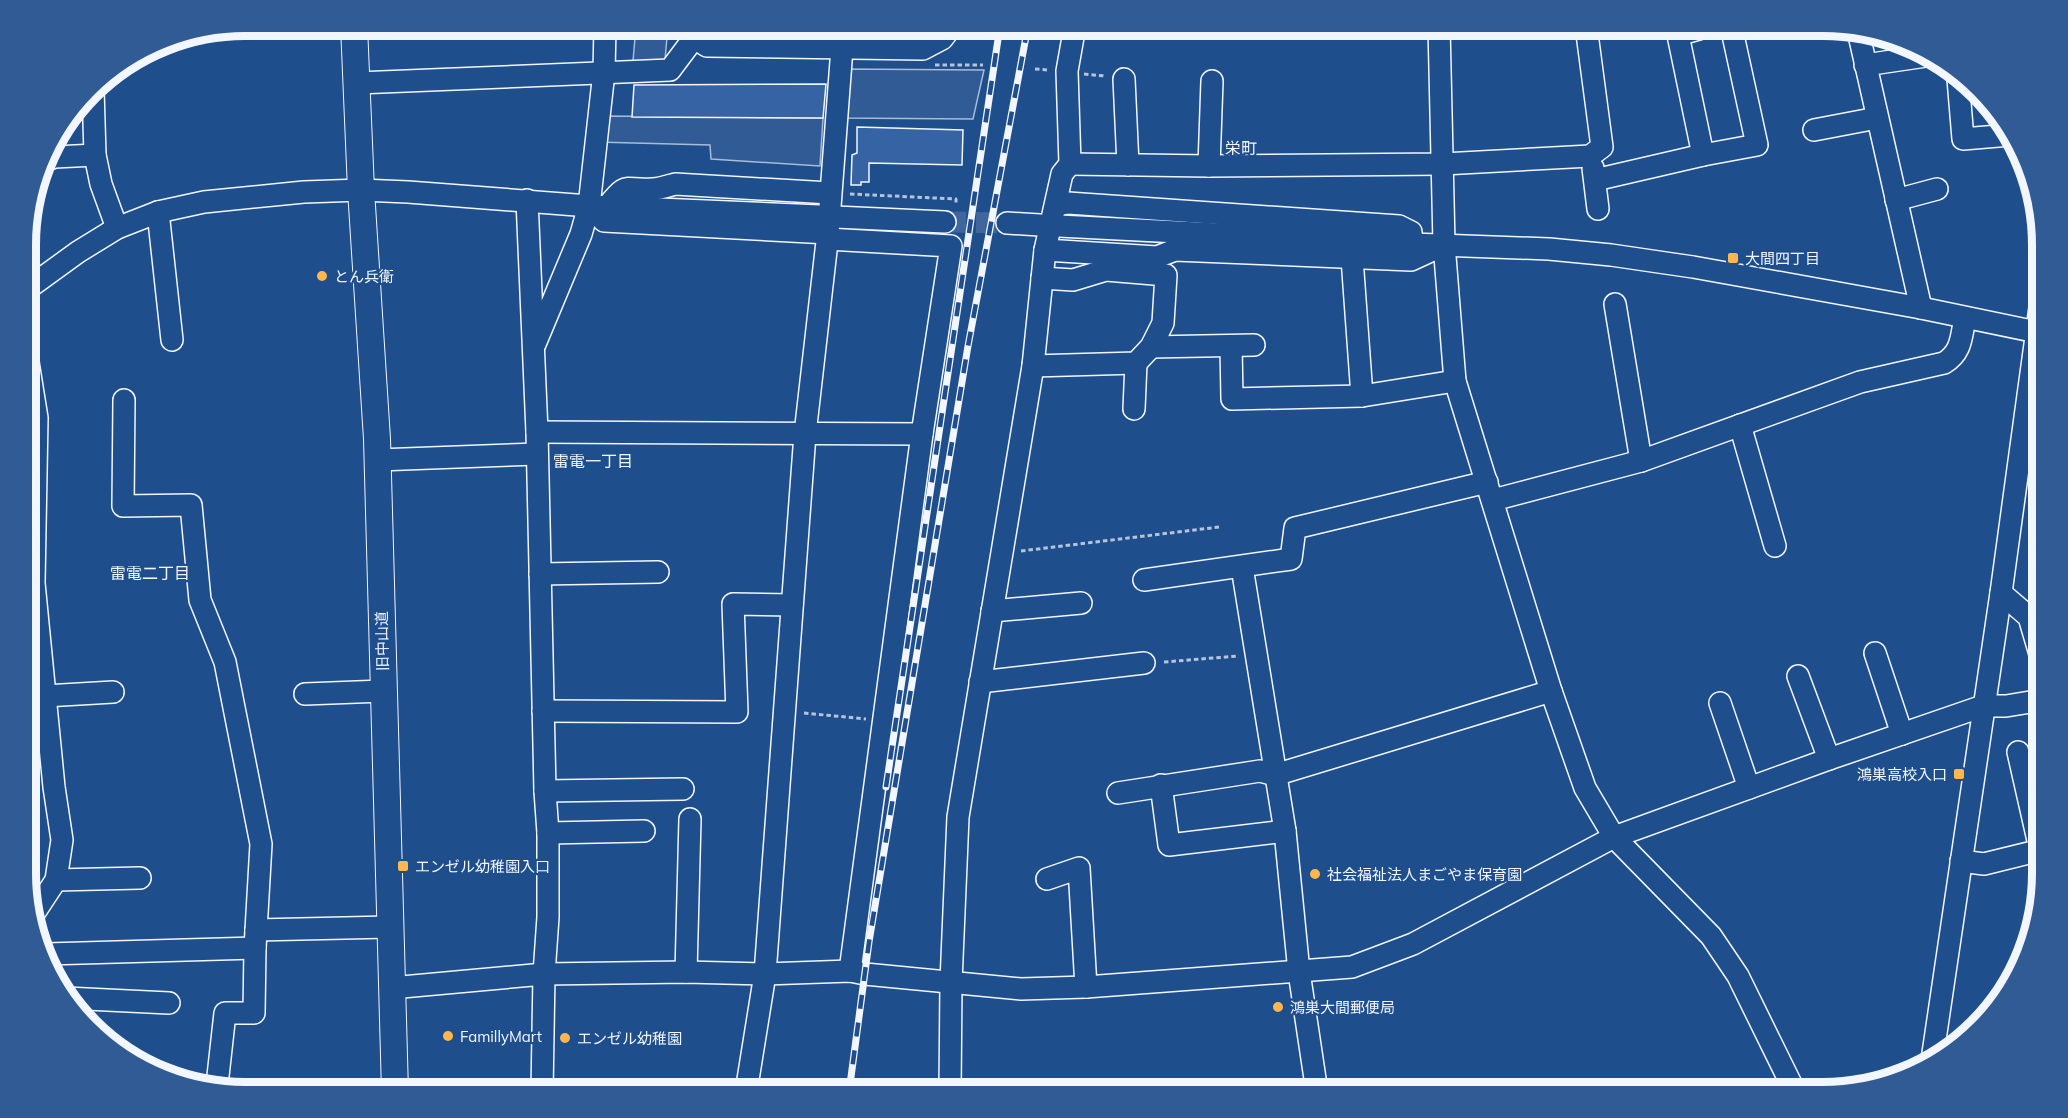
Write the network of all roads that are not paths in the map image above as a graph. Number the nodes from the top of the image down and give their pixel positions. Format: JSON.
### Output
{"nodes":[{"id":1,"x":355,"y":36,"type":"edge"},
{"id":2,"x":605,"y":36,"type":"edge"},
{"id":3,"x":690,"y":36,"type":"edge"},
{"id":4,"x":696,"y":36,"type":"edge"},
{"id":5,"x":944,"y":36,"type":"edge"},
{"id":6,"x":1073,"y":36,"type":"edge"},
{"id":7,"x":1438,"y":36,"type":"edge"},
{"id":8,"x":1587,"y":36,"type":"edge"},
{"id":9,"x":1678,"y":36,"type":"edge"},
{"id":10,"x":1731,"y":36,"type":"edge"},
{"id":11,"x":1860,"y":40,"type":"edge"},
{"id":12,"x":842,"y":48,"type":"junction"},
{"id":13,"x":1914,"y":58,"type":"edge"},
{"id":14,"x":1865,"y":65,"type":"junction"},
{"id":15,"x":604,"y":72,"type":"junction"},
{"id":16,"x":1124,"y":79,"type":"dead end"},
{"id":17,"x":1212,"y":81,"type":"dead end"},
{"id":18,"x":357,"y":83,"type":"junction"},
{"id":19,"x":1959,"y":86,"type":"edge"},
{"id":20,"x":93,"y":101,"type":"edge"},
{"id":21,"x":1878,"y":118,"type":"junction"},
{"id":22,"x":1814,"y":130,"type":"dead end"},
{"id":23,"x":2001,"y":136,"type":"edge"},
{"id":24,"x":95,"y":155,"type":"junction"},
{"id":25,"x":1703,"y":155,"type":"junction"},
{"id":26,"x":1590,"y":156,"type":"junction"},
{"id":27,"x":56,"y":158,"type":"edge"},
{"id":28,"x":1070,"y":164,"type":"junction"},
{"id":29,"x":1443,"y":164,"type":"junction"},
{"id":30,"x":1128,"y":165,"type":"junction"},
{"id":31,"x":1209,"y":166,"type":"junction"},
{"id":32,"x":1595,"y":180,"type":"junction"},
{"id":33,"x":1937,"y":189,"type":"dead end"},
{"id":34,"x":361,"y":190,"type":"junction"},
{"id":35,"x":830,"y":193,"type":"junction"},
{"id":36,"x":527,"y":200,"type":"junction"},
{"id":37,"x":1896,"y":200,"type":"junction"},
{"id":38,"x":1057,"y":205,"type":"junction"},
{"id":39,"x":598,"y":206,"type":"junction"},
{"id":40,"x":1598,"y":209,"type":"dead end"},
{"id":41,"x":158,"y":212,"type":"junction"},
{"id":42,"x":945,"y":222,"type":"tunnel mouth"},
{"id":43,"x":1007,"y":224,"type":"tunnel mouth"},
{"id":44,"x":827,"y":226,"type":"junction"},
{"id":45,"x":117,"y":228,"type":"junction"},
{"id":46,"x":1412,"y":244,"type":"junction"},
{"id":47,"x":1444,"y":244,"type":"junction"},
{"id":48,"x":1045,"y":250,"type":"junction"},
{"id":49,"x":1352,"y":258,"type":"junction"},
{"id":50,"x":1042,"y":278,"type":"junction"},
{"id":51,"x":36,"y":282,"type":"edge"},
{"id":52,"x":1615,"y":304,"type":"dead end"},
{"id":53,"x":1921,"y":308,"type":"junction"},
{"id":54,"x":1965,"y":318,"type":"junction"},
{"id":55,"x":2032,"y":331,"type":"edge"},
{"id":56,"x":172,"y":340,"type":"dead end"},
{"id":57,"x":1254,"y":345,"type":"dead end"},
{"id":58,"x":1231,"y":346,"type":"junction"},
{"id":59,"x":1151,"y":347,"type":"junction"},
{"id":60,"x":533,"y":348,"type":"junction"},
{"id":61,"x":1136,"y":363,"type":"junction"},
{"id":62,"x":1033,"y":366,"type":"junction"},
{"id":63,"x":2032,"y":380,"type":"edge"},
{"id":64,"x":1455,"y":381,"type":"junction"},
{"id":65,"x":1362,"y":396,"type":"junction"},
{"id":66,"x":124,"y":400,"type":"dead end"},
{"id":67,"x":1134,"y":409,"type":"dead end"},
{"id":68,"x":36,"y":412,"type":"edge"},
{"id":69,"x":1740,"y":425,"type":"junction"},
{"id":70,"x":537,"y":432,"type":"junction"},
{"id":71,"x":805,"y":434,"type":"junction"},
{"id":72,"x":922,"y":434,"type":"junction"},
{"id":73,"x":537,"y":454,"type":"junction"},
{"id":74,"x":378,"y":460,"type":"junction"},
{"id":75,"x":1641,"y":461,"type":"junction"},
{"id":76,"x":36,"y":473,"type":"edge"},
{"id":77,"x":1490,"y":491,"type":"junction"},
{"id":78,"x":1775,"y":546,"type":"dead end"},
{"id":79,"x":1242,"y":567,"type":"junction"},
{"id":80,"x":658,"y":572,"type":"dead end"},
{"id":81,"x":540,"y":574,"type":"junction"},
{"id":82,"x":1144,"y":580,"type":"dead end"},
{"id":83,"x":2001,"y":593,"type":"junction"},
{"id":84,"x":1081,"y":603,"type":"dead end"},
{"id":85,"x":36,"y":604,"type":"edge"},
{"id":86,"x":792,"y":605,"type":"junction"},
{"id":87,"x":992,"y":611,"type":"junction"},
{"id":88,"x":2032,"y":627,"type":"edge"},
{"id":89,"x":1875,"y":653,"type":"dead end"},
{"id":90,"x":1144,"y":663,"type":"road end"},
{"id":91,"x":1798,"y":675,"type":"dead end"},
{"id":92,"x":980,"y":682,"type":"junction"},
{"id":93,"x":1551,"y":690,"type":"junction"},
{"id":94,"x":383,"y":691,"type":"junction"},
{"id":95,"x":113,"y":692,"type":"dead end"},
{"id":96,"x":305,"y":694,"type":"dead end"},
{"id":97,"x":45,"y":696,"type":"junction"},
{"id":98,"x":2032,"y":702,"type":"edge"},
{"id":99,"x":1720,"y":703,"type":"dead end"},
{"id":100,"x":1983,"y":706,"type":"junction"},
{"id":101,"x":543,"y":711,"type":"junction"},
{"id":102,"x":1902,"y":734,"type":"junction"},
{"id":103,"x":2018,"y":752,"type":"dead end"},
{"id":104,"x":1829,"y":759,"type":"junction"},
{"id":105,"x":1275,"y":775,"type":"junction"},
{"id":106,"x":1161,"y":785,"type":"junction"},
{"id":107,"x":1749,"y":788,"type":"junction"},
{"id":108,"x":683,"y":789,"type":"dead end"},
{"id":109,"x":545,"y":791,"type":"junction"},
{"id":110,"x":1118,"y":793,"type":"dead end"},
{"id":111,"x":2032,"y":810,"type":"edge"},
{"id":112,"x":690,"y":819,"type":"dead end"},
{"id":113,"x":644,"y":831,"type":"dead end"},
{"id":114,"x":1285,"y":831,"type":"junction"},
{"id":115,"x":548,"y":833,"type":"junction"},
{"id":116,"x":1614,"y":837,"type":"junction"},
{"id":117,"x":2032,"y":851,"type":"edge"},
{"id":118,"x":1961,"y":861,"type":"junction"},
{"id":119,"x":140,"y":878,"type":"dead end"},
{"id":120,"x":1047,"y":879,"type":"dead end"},
{"id":121,"x":56,"y":880,"type":"junction"},
{"id":122,"x":39,"y":906,"type":"edge"},
{"id":123,"x":389,"y":927,"type":"junction"},
{"id":124,"x":255,"y":939,"type":"junction"},
{"id":125,"x":53,"y":954,"type":"edge"},
{"id":126,"x":850,"y":971,"type":"junction"},
{"id":127,"x":686,"y":972,"type":"junction"},
{"id":128,"x":1299,"y":972,"type":"junction"},
{"id":129,"x":544,"y":974,"type":"junction"},
{"id":130,"x":765,"y":974,"type":"junction"},
{"id":131,"x":951,"y":982,"type":"junction"},
{"id":132,"x":1086,"y":987,"type":"junction"},
{"id":133,"x":391,"y":988,"type":"junction"},
{"id":134,"x":78,"y":999,"type":"edge"},
{"id":135,"x":169,"y":1003,"type":"dead end"},
{"id":136,"x":1933,"y":1050,"type":"edge"},
{"id":137,"x":218,"y":1080,"type":"edge"},
{"id":138,"x":395,"y":1082,"type":"edge"},
{"id":139,"x":542,"y":1082,"type":"edge"},
{"id":140,"x":748,"y":1082,"type":"edge"},
{"id":141,"x":950,"y":1082,"type":"edge"},
{"id":142,"x":1316,"y":1082,"type":"edge"},
{"id":143,"x":1790,"y":1082,"type":"edge"}],
"edges":[{"from":1,"to":18,"type":"main road","name":"旧中山道"},
{"from":2,"to":15,"type":"street"},
{"from":3,"to":15,"type":"street"},
{"from":4,"to":12,"type":"street"},
{"from":5,"to":12,"type":"street"},
{"from":6,"to":28,"type":"street"},
{"from":7,"to":29,"type":"street"},
{"from":8,"to":26,"type":"street"},
{"from":9,"to":25,"type":"street"},
{"from":10,"to":25,"type":"street"},
{"from":11,"to":14,"type":"street"},
{"from":12,"to":35,"type":"street"},
{"from":13,"to":14,"type":"street"},
{"from":14,"to":21,"type":"street"},
{"from":15,"to":18,"type":"street"},
{"from":15,"to":39,"type":"street"},
{"from":16,"to":30,"type":"street"},
{"from":17,"to":31,"type":"street"},
{"from":18,"to":34,"type":"main road","name":"旧中山道"},
{"from":19,"to":23,"type":"street"},
{"from":20,"to":24,"type":"street"},
{"from":21,"to":22,"type":"street"},
{"from":21,"to":37,"type":"street"},
{"from":24,"to":27,"type":"street"},
{"from":24,"to":45,"type":"street"},
{"from":25,"to":32,"type":"street"},
{"from":26,"to":29,"type":"street"},
{"from":26,"to":32,"type":"street"},
{"from":28,"to":30,"type":"street"},
{"from":28,"to":38,"type":"street"},
{"from":29,"to":31,"type":"street"},
{"from":29,"to":47,"type":"street"},
{"from":30,"to":31,"type":"street"},
{"from":32,"to":40,"type":"street"},
{"from":33,"to":37,"type":"street"},
{"from":34,"to":36,"type":"street"},
{"from":34,"to":41,"type":"street"},
{"from":34,"to":74,"type":"main road","name":"旧中山道"},
{"from":35,"to":39,"type":"street"},
{"from":35,"to":44,"type":"street"},
{"from":36,"to":39,"type":"street"},
{"from":36,"to":60,"type":"street"},
{"from":37,"to":53,"type":"street"},
{"from":38,"to":46,"type":"street"},
{"from":38,"to":48,"type":"street"},
{"from":39,"to":44,"type":"street"},
{"from":39,"to":60,"type":"street"},
{"from":41,"to":45,"type":"street"},
{"from":41,"to":56,"type":"street"},
{"from":42,"to":44,"type":"street"},
{"from":43,"to":46,"type":"street"},
{"from":44,"to":71,"type":"street"},
{"from":44,"to":72,"type":"street"},
{"from":45,"to":51,"type":"street"},
{"from":46,"to":47,"type":"street"},
{"from":47,"to":49,"type":"street"},
{"from":47,"to":53,"type":"street"},
{"from":47,"to":64,"type":"street"},
{"from":48,"to":49,"type":"street"},
{"from":48,"to":50,"type":"street"},
{"from":49,"to":65,"type":"street"},
{"from":50,"to":59,"type":"street"},
{"from":50,"to":62,"type":"street"},
{"from":52,"to":75,"type":"street"},
{"from":53,"to":54,"type":"street"},
{"from":54,"to":55,"type":"street"},
{"from":54,"to":69,"type":"street"},
{"from":57,"to":58,"type":"street"},
{"from":58,"to":59,"type":"street"},
{"from":58,"to":65,"type":"street"},
{"from":59,"to":61,"type":"street"},
{"from":60,"to":70,"type":"street"},
{"from":61,"to":62,"type":"street"},
{"from":61,"to":67,"type":"street"},
{"from":62,"to":87,"type":"street"},
{"from":63,"to":83,"type":"street"},
{"from":64,"to":65,"type":"street"},
{"from":64,"to":77,"type":"street"},
{"from":66,"to":124,"type":"street"},
{"from":68,"to":76,"type":"street"},
{"from":69,"to":75,"type":"street"},
{"from":69,"to":78,"type":"street"},
{"from":70,"to":71,"type":"street"},
{"from":70,"to":73,"type":"street"},
{"from":71,"to":72,"type":"street"},
{"from":71,"to":86,"type":"street"},
{"from":72,"to":126,"type":"street"},
{"from":73,"to":74,"type":"street"},
{"from":73,"to":81,"type":"street"},
{"from":74,"to":94,"type":"main road","name":"旧中山道"},
{"from":75,"to":77,"type":"street"},
{"from":77,"to":79,"type":"street"},
{"from":77,"to":93,"type":"street"},
{"from":79,"to":82,"type":"street"},
{"from":79,"to":105,"type":"street"},
{"from":80,"to":81,"type":"street"},
{"from":81,"to":101,"type":"street"},
{"from":83,"to":88,"type":"street"},
{"from":83,"to":100,"type":"street"},
{"from":84,"to":87,"type":"street"},
{"from":85,"to":97,"type":"street"},
{"from":86,"to":101,"type":"street"},
{"from":86,"to":130,"type":"street"},
{"from":87,"to":92,"type":"street"},
{"from":89,"to":102,"type":"street"},
{"from":90,"to":92,"type":"street"},
{"from":91,"to":104,"type":"street"},
{"from":92,"to":131,"type":"street"},
{"from":93,"to":105,"type":"street"},
{"from":93,"to":116,"type":"street"},
{"from":94,"to":96,"type":"street"},
{"from":94,"to":123,"type":"main road","name":"旧中山道"},
{"from":95,"to":97,"type":"street"},
{"from":97,"to":121,"type":"street"},
{"from":98,"to":100,"type":"street"},
{"from":99,"to":107,"type":"street"},
{"from":100,"to":102,"type":"street"},
{"from":100,"to":118,"type":"street"},
{"from":101,"to":109,"type":"street"},
{"from":102,"to":104,"type":"street"},
{"from":103,"to":111,"type":"street"},
{"from":104,"to":107,"type":"street"},
{"from":105,"to":106,"type":"street"},
{"from":105,"to":114,"type":"street"},
{"from":106,"to":110,"type":"street"},
{"from":106,"to":114,"type":"street"},
{"from":107,"to":116,"type":"street"},
{"from":108,"to":109,"type":"street"},
{"from":109,"to":115,"type":"street"},
{"from":112,"to":127,"type":"street"},
{"from":113,"to":115,"type":"street"},
{"from":114,"to":128,"type":"street"},
{"from":115,"to":129,"type":"street"},
{"from":116,"to":128,"type":"street"},
{"from":116,"to":143,"type":"street"},
{"from":117,"to":118,"type":"street"},
{"from":118,"to":136,"type":"street"},
{"from":119,"to":121,"type":"street"},
{"from":120,"to":132,"type":"street"},
{"from":121,"to":122,"type":"street"},
{"from":123,"to":124,"type":"street"},
{"from":123,"to":133,"type":"main road","name":"旧中山道"},
{"from":124,"to":125,"type":"street"},
{"from":124,"to":137,"type":"street"},
{"from":126,"to":130,"type":"street"},
{"from":126,"to":131,"type":"street"},
{"from":127,"to":129,"type":"street"},
{"from":127,"to":130,"type":"street"},
{"from":128,"to":132,"type":"street"},
{"from":128,"to":142,"type":"street"},
{"from":129,"to":133,"type":"street"},
{"from":129,"to":139,"type":"street"},
{"from":130,"to":140,"type":"street"},
{"from":131,"to":132,"type":"street"},
{"from":131,"to":141,"type":"street"},
{"from":133,"to":138,"type":"main road","name":"旧中山道"},
{"from":134,"to":135,"type":"street"}]}
